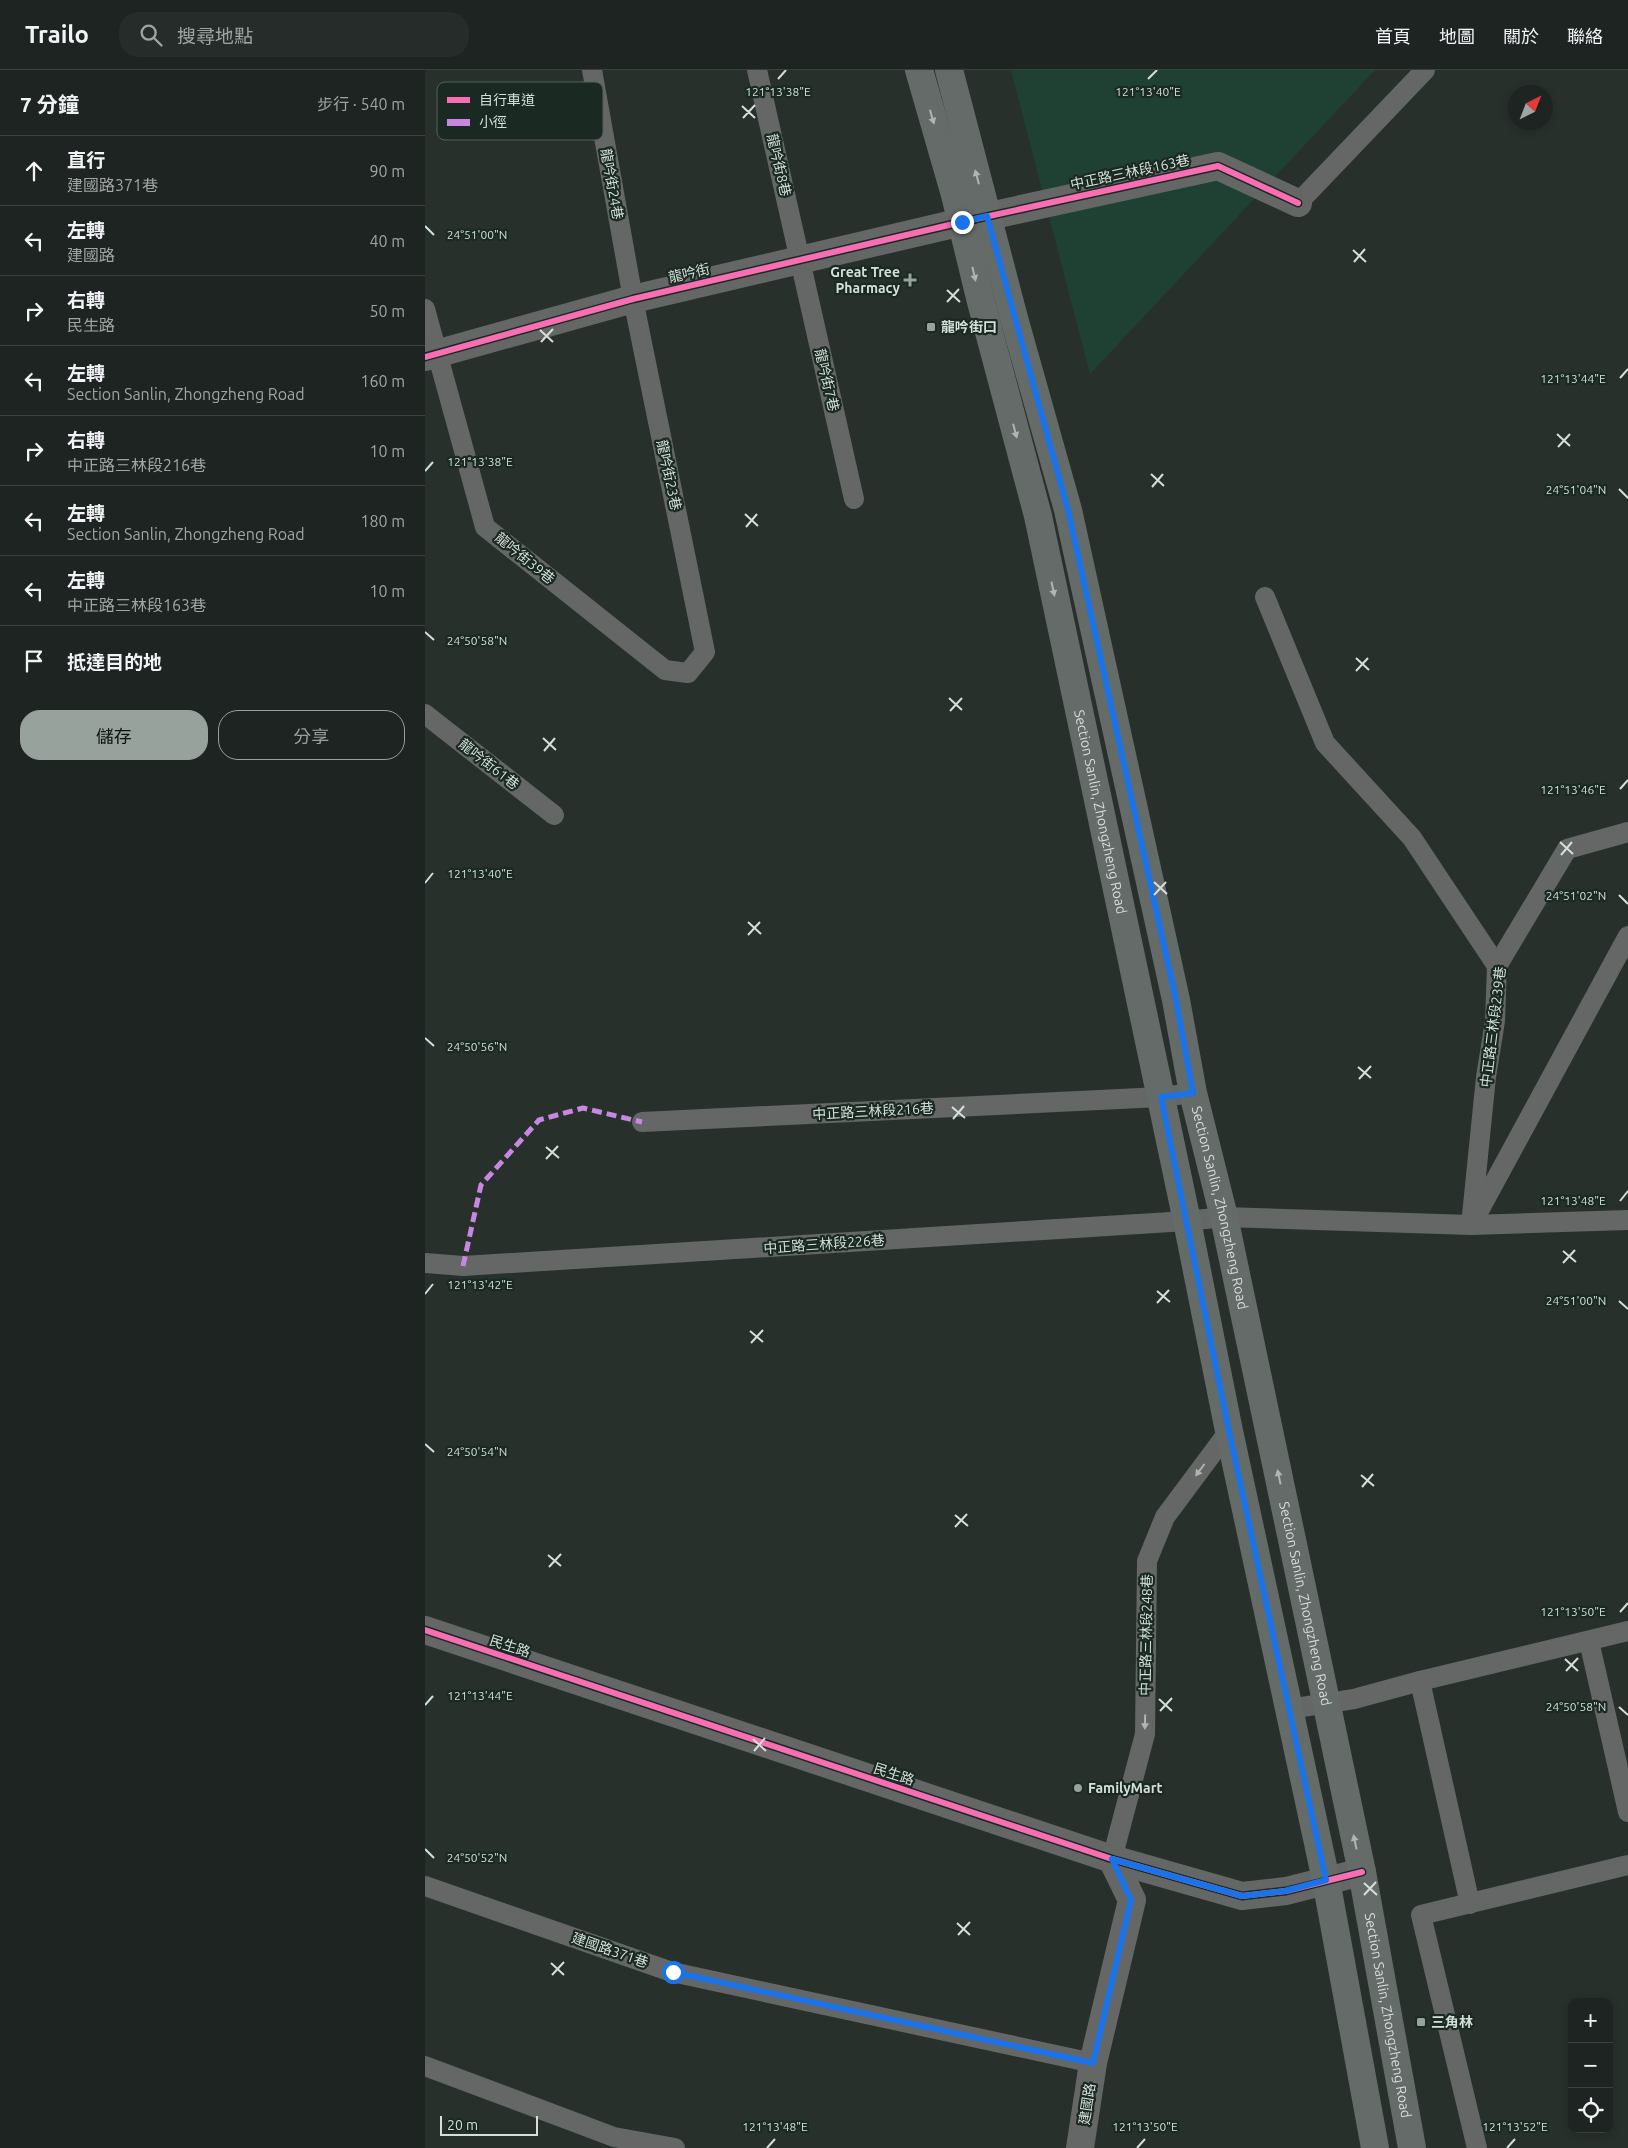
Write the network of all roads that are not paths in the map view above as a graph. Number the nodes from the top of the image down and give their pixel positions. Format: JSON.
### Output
{"nodes":[{"id":1,"x":757,"y":70,"type":"edge"},
{"id":2,"x":919,"y":70,"type":"edge"},
{"id":3,"x":949,"y":70,"type":"edge"},
{"id":4,"x":1425,"y":70,"type":"edge"},
{"id":5,"x":603,"y":131,"type":"edge"},
{"id":6,"x":1298,"y":203,"type":"joint"},
{"id":7,"x":974,"y":219,"type":"junction"},
{"id":8,"x":801,"y":260,"type":"junction"},
{"id":9,"x":633,"y":299,"type":"junction"},
{"id":10,"x":425,"y":309,"type":"edge"},
{"id":11,"x":431,"y":355,"type":"edge"},
{"id":12,"x":854,"y":499,"type":"dead end"},
{"id":13,"x":1265,"y":597,"type":"dead end"},
{"id":14,"x":705,"y":652,"type":"joint"},
{"id":15,"x":425,"y":714,"type":"edge"},
{"id":16,"x":554,"y":815,"type":"dead end"},
{"id":17,"x":1628,"y":832,"type":"edge"},
{"id":18,"x":1628,"y":936,"type":"edge"},
{"id":19,"x":1497,"y":966,"type":"junction"},
{"id":20,"x":1193,"y":1093,"type":"junction"},
{"id":21,"x":1161,"y":1097,"type":"junction"},
{"id":22,"x":642,"y":1122,"type":"dead end"},
{"id":23,"x":1224,"y":1217,"type":"junction"},
{"id":24,"x":1628,"y":1220,"type":"edge"},
{"id":25,"x":1187,"y":1221,"type":"junction"},
{"id":26,"x":1471,"y":1225,"type":"junction"},
{"id":27,"x":425,"y":1263,"type":"edge"},
{"id":28,"x":1229,"y":1431,"type":"junction"},
{"id":29,"x":425,"y":1631,"type":"edge"},
{"id":30,"x":1628,"y":1631,"type":"edge"},
{"id":31,"x":1589,"y":1641,"type":"junction"},
{"id":32,"x":1420,"y":1681,"type":"junction"},
{"id":33,"x":1326,"y":1703,"type":"junction"},
{"id":34,"x":1289,"y":1709,"type":"junction"},
{"id":35,"x":1628,"y":1812,"type":"edge"},
{"id":36,"x":1112,"y":1859,"type":"junction"},
{"id":37,"x":1628,"y":1865,"type":"edge"},
{"id":38,"x":1362,"y":1872,"type":"junction"},
{"id":39,"x":1326,"y":1880,"type":"junction"},
{"id":40,"x":425,"y":1886,"type":"edge"},
{"id":41,"x":1470,"y":1904,"type":"junction"},
{"id":42,"x":1093,"y":2063,"type":"junction"},
{"id":43,"x":425,"y":2066,"type":"edge"},
{"id":44,"x":675,"y":2148,"type":"edge"},
{"id":45,"x":1080,"y":2148,"type":"edge"},
{"id":46,"x":1375,"y":2148,"type":"edge"},
{"id":47,"x":1412,"y":2148,"type":"edge"},
{"id":48,"x":1477,"y":2148,"type":"edge"}],
"edges":[{"from":1,"to":8,"type":"lane","name":"龍吟街8巷"},
{"from":2,"to":7,"type":"main road","name":"Section Sanlin, Zhongzheng Road","one_way":true},
{"from":7,"to":3,"type":"main road","name":"Section Sanlin, Zhongzheng Road","one_way":true},
{"from":4,"to":6,"type":"lane"},
{"from":5,"to":9,"type":"lane","name":"龍吟街24巷"},
{"from":6,"to":7,"type":"street","name":"中正路三林段163巷"},
{"from":7,"to":8,"type":"street","name":"龍吟街"},
{"from":7,"to":20,"type":"main road","name":"Section Sanlin, Zhongzheng Road"},
{"from":7,"to":21,"type":"main road","name":"Section Sanlin, Zhongzheng Road","one_way":true},
{"from":8,"to":9,"type":"street","name":"龍吟街"},
{"from":8,"to":12,"type":"lane","name":"龍吟街7巷"},
{"from":9,"to":11,"type":"street","name":"龍吟街"},
{"from":9,"to":14,"type":"lane","name":"龍吟街23巷"},
{"from":10,"to":11,"type":"lane"},
{"from":11,"to":14,"type":"lane","name":"龍吟街39巷"},
{"from":13,"to":19,"type":"lane"},
{"from":15,"to":16,"type":"lane","name":"龍吟街61巷"},
{"from":17,"to":19,"type":"lane","name":"中正路三林段239巷"},
{"from":18,"to":26,"type":"lane"},
{"from":19,"to":26,"type":"lane","name":"中正路三林段239巷"},
{"from":20,"to":21,"type":"lane","name":"中正路三林段216巷"},
{"from":20,"to":23,"type":"main road","name":"Section Sanlin, Zhongzheng Road"},
{"from":21,"to":22,"type":"lane","name":"中正路三林段216巷"},
{"from":21,"to":25,"type":"main road","name":"Section Sanlin, Zhongzheng Road"},
{"from":23,"to":25,"type":"lane","name":"中正路三林段226巷"},
{"from":23,"to":26,"type":"lane"},
{"from":33,"to":23,"type":"main road","name":"Section Sanlin, Zhongzheng Road","one_way":true},
{"from":24,"to":26,"type":"lane"},
{"from":25,"to":27,"type":"lane","name":"中正路三林段226巷"},
{"from":25,"to":28,"type":"main road","name":"Section Sanlin, Zhongzheng Road"},
{"from":28,"to":34,"type":"main road","name":"Section Sanlin, Zhongzheng Road"},
{"from":28,"to":36,"type":"lane","name":"中正路三林段248巷","one_way":true},
{"from":29,"to":36,"type":"street","name":"民生路"},
{"from":30,"to":31,"type":"lane"},
{"from":31,"to":32,"type":"lane"},
{"from":31,"to":35,"type":"lane"},
{"from":32,"to":33,"type":"lane"},
{"from":32,"to":41,"type":"lane"},
{"from":33,"to":34,"type":"lane"},
{"from":38,"to":33,"type":"main road","name":"Section Sanlin, Zhongzheng Road","one_way":true},
{"from":34,"to":39,"type":"main road","name":"Section Sanlin, Zhongzheng Road"},
{"from":36,"to":39,"type":"street","name":"民生路"},
{"from":36,"to":42,"type":"street","name":"建國路"},
{"from":37,"to":41,"type":"lane"},
{"from":38,"to":39,"type":"street","name":"民生路"},
{"from":38,"to":47,"type":"main road","name":"Section Sanlin, Zhongzheng Road"},
{"from":39,"to":46,"type":"main road","name":"Section Sanlin, Zhongzheng Road"},
{"from":40,"to":42,"type":"lane","name":"建國路371巷"},
{"from":41,"to":48,"type":"lane"},
{"from":42,"to":45,"type":"street","name":"建國路"},
{"from":43,"to":44,"type":"lane"}]}
